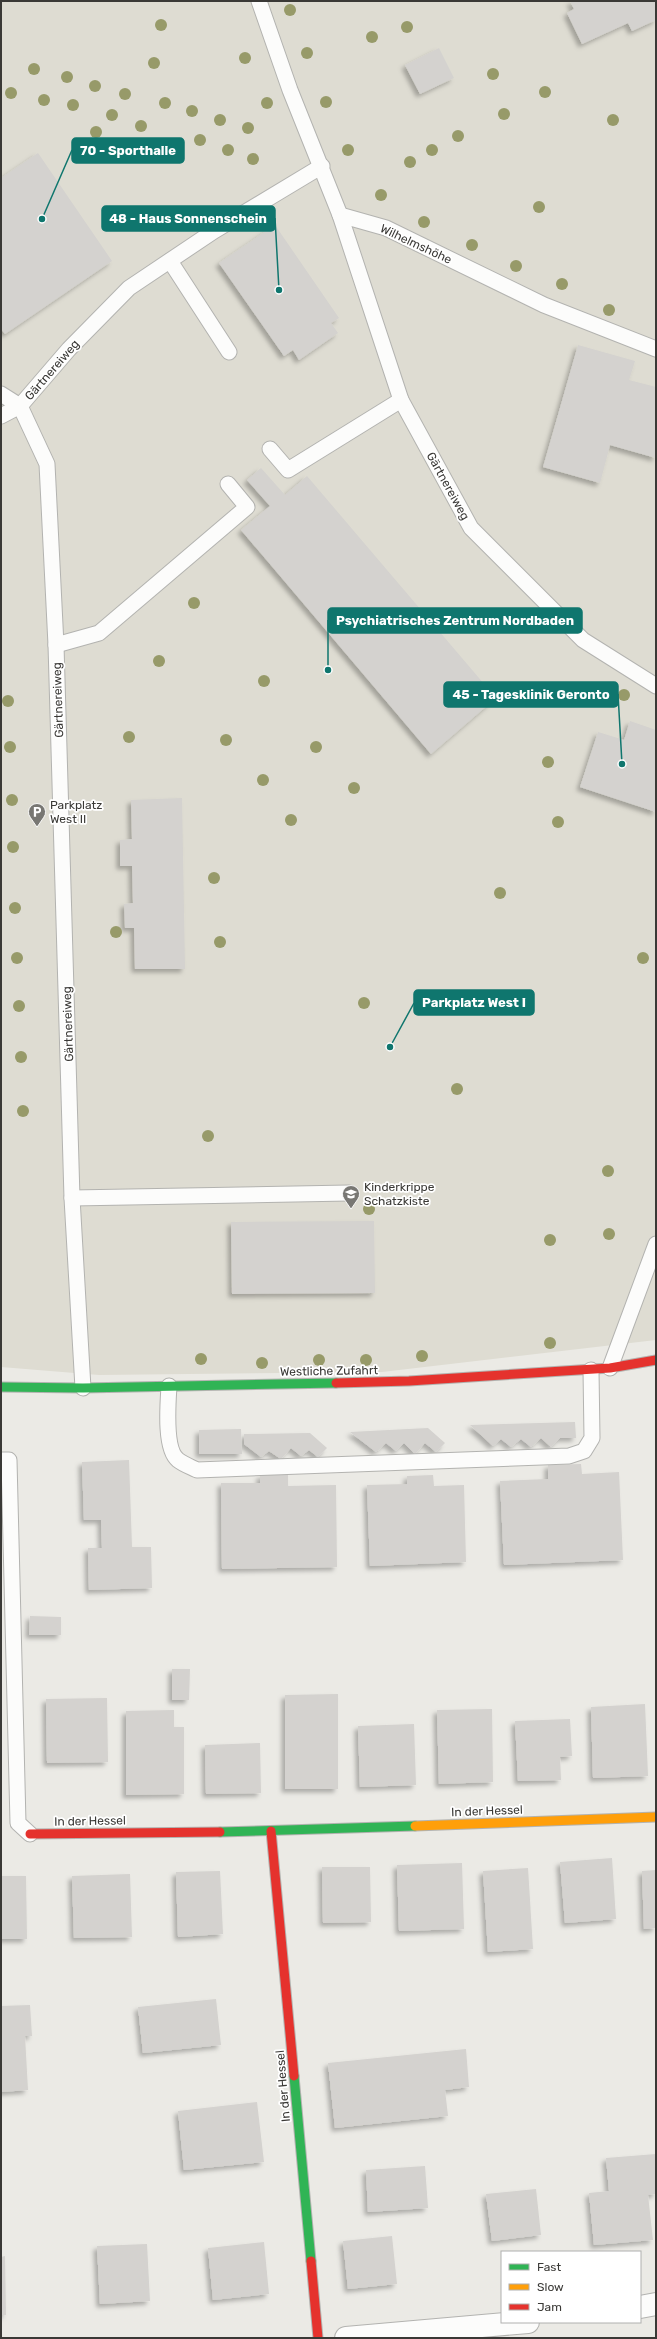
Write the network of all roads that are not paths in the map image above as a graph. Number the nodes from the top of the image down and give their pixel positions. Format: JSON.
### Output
{"nodes":[{"id":1,"x":260,"y":1,"type":"edge"},
{"id":2,"x":322,"y":166,"type":"junction"},
{"id":3,"x":340,"y":215,"type":"junction"},
{"id":4,"x":170,"y":261,"type":"junction"},
{"id":5,"x":656,"y":349,"type":"edge"},
{"id":6,"x":229,"y":352,"type":"dead end"},
{"id":7,"x":1,"y":394,"type":"edge"},
{"id":8,"x":401,"y":400,"type":"junction"},
{"id":9,"x":20,"y":406,"type":"junction"},
{"id":10,"x":1,"y":416,"type":"edge"},
{"id":11,"x":270,"y":449,"type":"dead end"},
{"id":12,"x":228,"y":484,"type":"dead end"},
{"id":13,"x":56,"y":645,"type":"junction"},
{"id":14,"x":656,"y":686,"type":"edge"},
{"id":15,"x":349,"y":1193,"type":"dead end"},
{"id":16,"x":72,"y":1198,"type":"junction"},
{"id":17,"x":656,"y":1244,"type":"edge"},
{"id":18,"x":656,"y":1360,"type":"edge"},
{"id":19,"x":610,"y":1368,"type":"junction"},
{"id":20,"x":591,"y":1370,"type":"junction"},
{"id":21,"x":168,"y":1386,"type":"junction"},
{"id":22,"x":1,"y":1387,"type":"edge"},
{"id":23,"x":83,"y":1388,"type":"junction"},
{"id":24,"x":1,"y":1460,"type":"edge"},
{"id":25,"x":656,"y":1817,"type":"edge"},
{"id":26,"x":271,"y":1831,"type":"junction"},
{"id":27,"x":30,"y":1834,"type":"joint"},
{"id":28,"x":656,"y":2304,"type":"edge"},
{"id":29,"x":641,"y":2307,"type":"edge"},
{"id":30,"x":517,"y":2323,"type":"edge"},
{"id":31,"x":318,"y":2338,"type":"edge"},
{"id":32,"x":346,"y":2338,"type":"edge"}],
"edges":[{"from":1,"to":2,"type":"lane"},
{"from":2,"to":3,"type":"lane"},
{"from":2,"to":4,"type":"lane","name":"Gärtnereiweg"},
{"from":3,"to":5,"type":"lane","name":"Wilhelmshöhe"},
{"from":3,"to":8,"type":"lane","name":"Gärtnereiweg"},
{"from":4,"to":6,"type":"lane"},
{"from":4,"to":9,"type":"lane","name":"Gärtnereiweg"},
{"from":7,"to":9,"type":"lane"},
{"from":8,"to":11,"type":"lane"},
{"from":8,"to":14,"type":"lane","name":"Gärtnereiweg"},
{"from":9,"to":10,"type":"lane"},
{"from":9,"to":13,"type":"lane","name":"Gärtnereiweg"},
{"from":12,"to":13,"type":"lane"},
{"from":13,"to":16,"type":"lane","name":"Gärtnereiweg"},
{"from":15,"to":16,"type":"lane"},
{"from":16,"to":23,"type":"lane","name":"Gärtnereiweg"},
{"from":17,"to":19,"type":"lane"},
{"from":18,"to":19,"type":"street","name":"Westliche Zufahrt"},
{"from":19,"to":20,"type":"street","name":"Westliche Zufahrt"},
{"from":20,"to":21,"type":"street","name":"Westliche Zufahrt"},
{"from":20,"to":21,"type":"lane"},
{"from":21,"to":23,"type":"street","name":"Westliche Zufahrt"},
{"from":22,"to":23,"type":"street","name":"Westliche Zufahrt"},
{"from":24,"to":27,"type":"lane"},
{"from":25,"to":26,"type":"street","name":"In der Hessel"},
{"from":26,"to":27,"type":"street","name":"In der Hessel"},
{"from":26,"to":31,"type":"street","name":"In der Hessel"},
{"from":28,"to":29,"type":"street"},
{"from":30,"to":32,"type":"street"}]}
